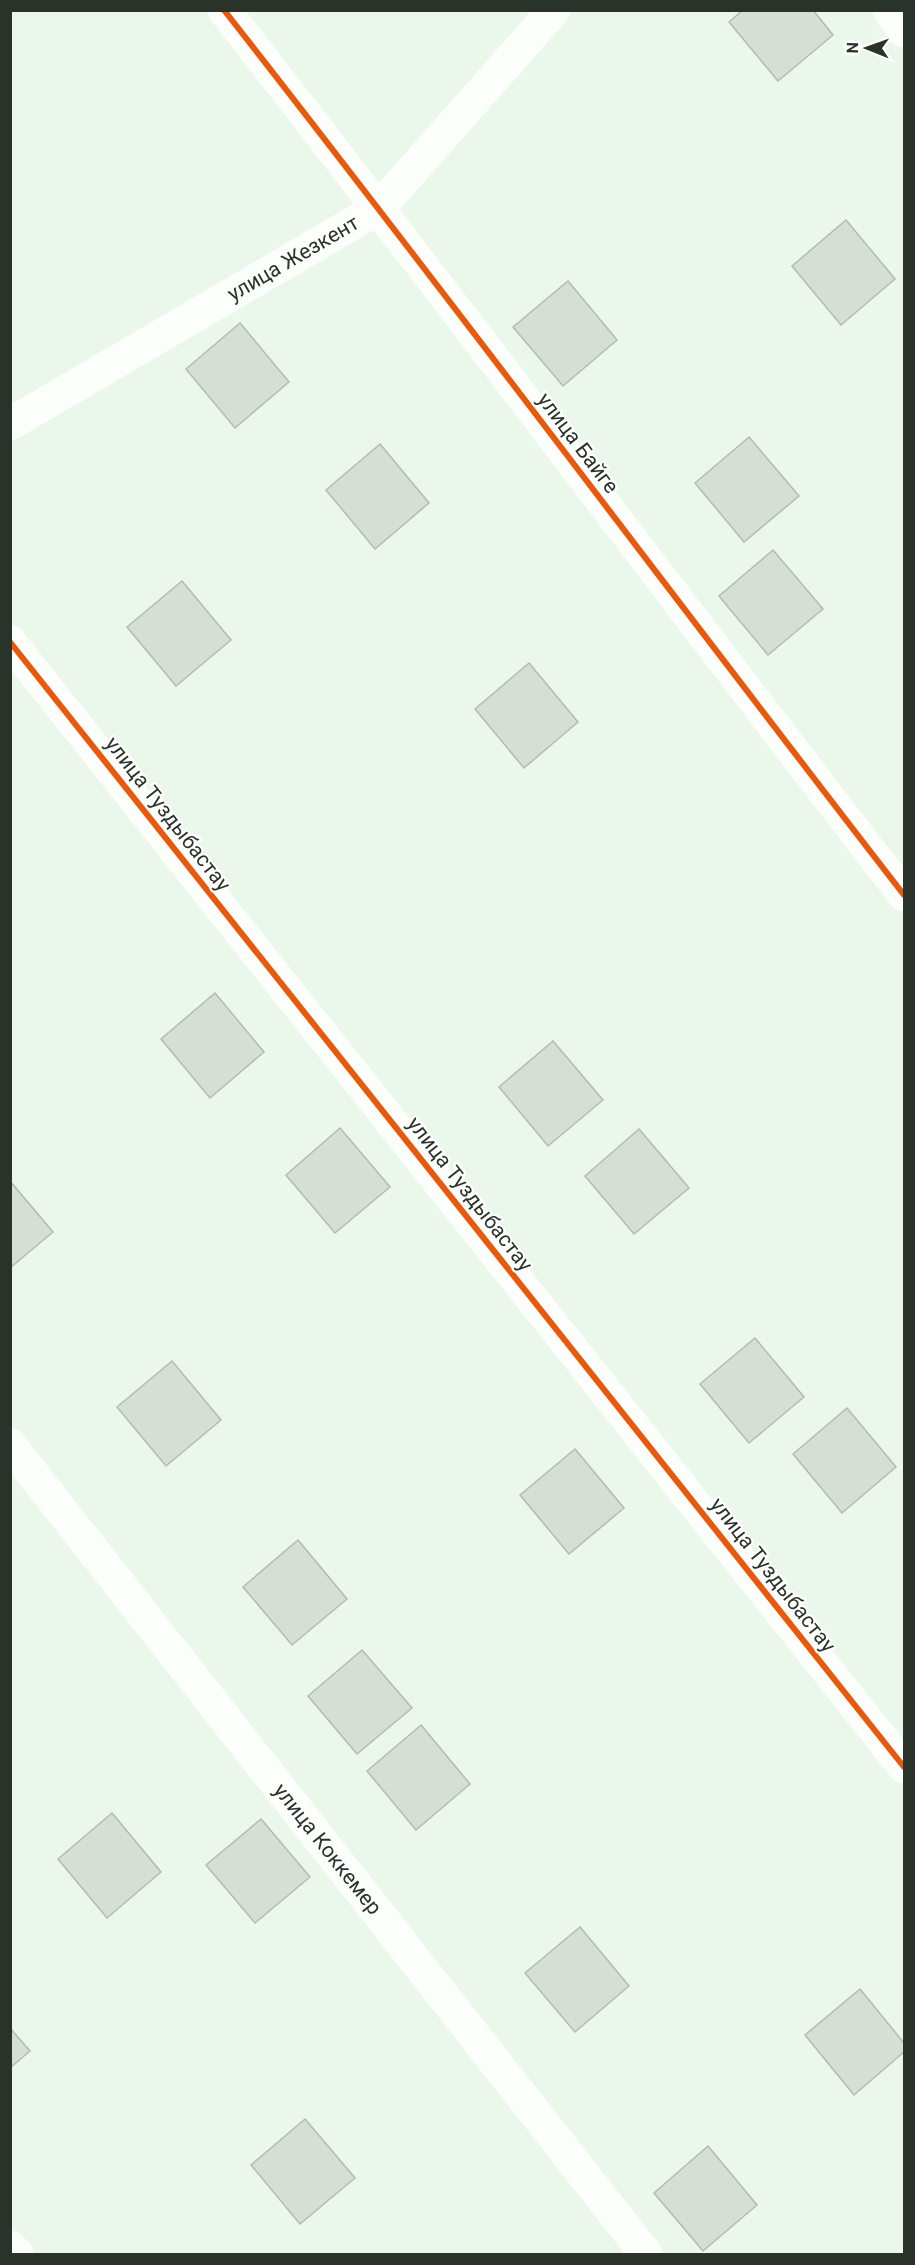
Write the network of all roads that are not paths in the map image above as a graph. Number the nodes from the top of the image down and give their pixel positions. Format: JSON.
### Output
{"nodes":[{"id":1,"x":224,"y":10,"type":"edge"},
{"id":2,"x":554,"y":10,"type":"edge"},
{"id":3,"x":889,"y":10,"type":"edge"},
{"id":4,"x":904,"y":31,"type":"edge"},
{"id":5,"x":379,"y":208,"type":"junction"},
{"id":6,"x":10,"y":424,"type":"edge"},
{"id":7,"x":10,"y":642,"type":"edge"},
{"id":8,"x":904,"y":895,"type":"edge"},
{"id":9,"x":10,"y":1444,"type":"edge"},
{"id":10,"x":904,"y":1767,"type":"edge"},
{"id":11,"x":10,"y":2247,"type":"edge"},
{"id":12,"x":17,"y":2254,"type":"edge"},
{"id":13,"x":645,"y":2254,"type":"edge"}],
"edges":[{"from":1,"to":5,"type":"street","name":"улица Байге"},
{"from":2,"to":5,"type":"street","name":"улица Жезкент"},
{"from":3,"to":4,"type":"street"},
{"from":5,"to":6,"type":"street","name":"улица Жезкент"},
{"from":5,"to":8,"type":"street","name":"улица Байге"},
{"from":7,"to":10,"type":"street","name":"улица Туздыбастау"},
{"from":9,"to":13,"type":"street","name":"улица Коккемер"},
{"from":11,"to":12,"type":"street"}]}
